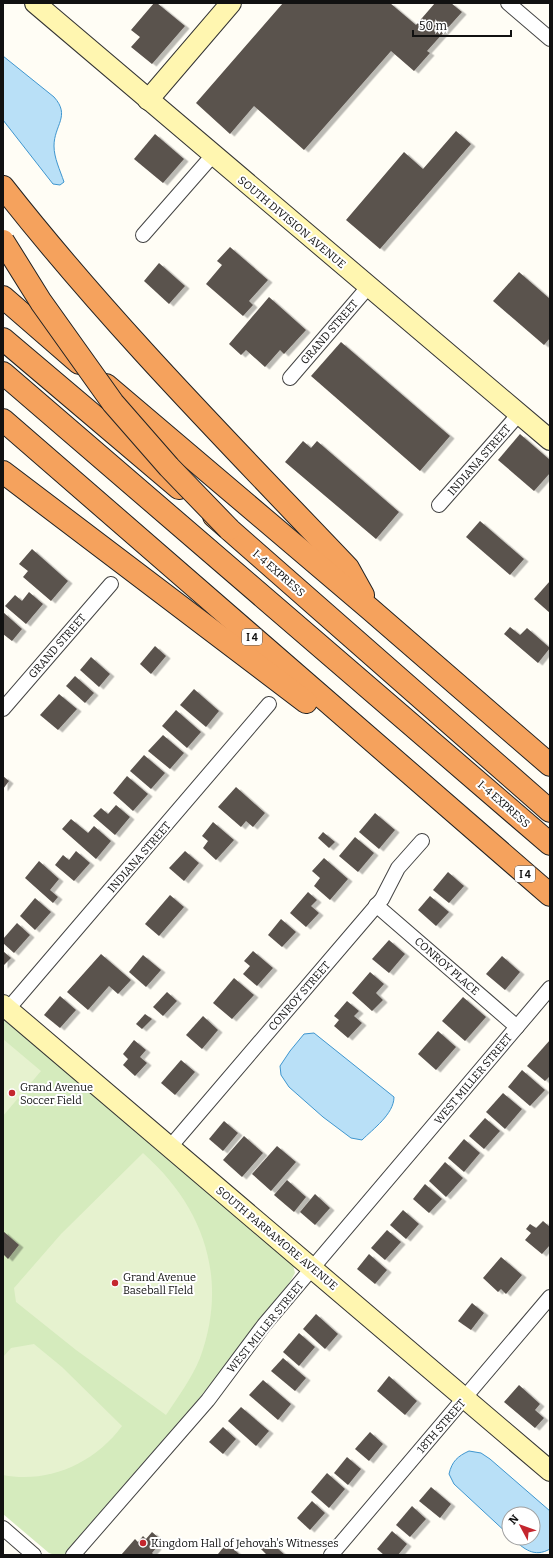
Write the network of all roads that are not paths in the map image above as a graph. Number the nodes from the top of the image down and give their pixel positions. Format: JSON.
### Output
{"nodes":[{"id":1,"x":35,"y":3,"type":"edge"},
{"id":2,"x":231,"y":3,"type":"edge"},
{"id":3,"x":508,"y":3,"type":"edge"},
{"id":4,"x":550,"y":39,"type":"edge"},
{"id":5,"x":148,"y":100,"type":"junction"},
{"id":6,"x":213,"y":155,"type":"junction"},
{"id":7,"x":3,"y":187,"type":"edge"},
{"id":8,"x":143,"y":235,"type":"dead end"},
{"id":9,"x":3,"y":241,"type":"edge"},
{"id":10,"x":369,"y":286,"type":"junction"},
{"id":11,"x":3,"y":297,"type":"edge"},
{"id":12,"x":3,"y":339,"type":"edge"},
{"id":13,"x":3,"y":373,"type":"edge"},
{"id":14,"x":290,"y":378,"type":"dead end"},
{"id":15,"x":519,"y":414,"type":"junction"},
{"id":16,"x":3,"y":420,"type":"edge"},
{"id":17,"x":550,"y":440,"type":"edge"},
{"id":18,"x":3,"y":472,"type":"edge"},
{"id":19,"x":439,"y":505,"type":"dead end"},
{"id":20,"x":229,"y":529,"type":"junction"},
{"id":21,"x":111,"y":584,"type":"dead end"},
{"id":22,"x":370,"y":608,"type":"junction"},
{"id":23,"x":269,"y":704,"type":"dead end"},
{"id":24,"x":3,"y":709,"type":"edge"},
{"id":25,"x":550,"y":765,"type":"edge"},
{"id":26,"x":550,"y":811,"type":"edge"},
{"id":27,"x":422,"y":841,"type":"dead end"},
{"id":28,"x":550,"y":844,"type":"edge"},
{"id":29,"x":501,"y":854,"type":"junction"},
{"id":30,"x":550,"y":895,"type":"edge"},
{"id":31,"x":376,"y":905,"type":"junction"},
{"id":32,"x":550,"y":988,"type":"edge"},
{"id":33,"x":6,"y":1007,"type":"edge"},
{"id":34,"x":517,"y":1027,"type":"junction"},
{"id":35,"x":170,"y":1147,"type":"junction"},
{"id":36,"x":312,"y":1268,"type":"junction"},
{"id":37,"x":550,"y":1297,"type":"edge"},
{"id":38,"x":464,"y":1399,"type":"junction"},
{"id":39,"x":550,"y":1472,"type":"edge"},
{"id":40,"x":3,"y":1528,"type":"edge"},
{"id":41,"x":34,"y":1555,"type":"edge"},
{"id":42,"x":73,"y":1555,"type":"edge"},
{"id":43,"x":331,"y":1555,"type":"edge"}],
"edges":[{"from":1,"to":5,"type":"street","name":"SOUTH DIVISION AVENUE"},
{"from":2,"to":5,"type":"street"},
{"from":3,"to":4,"type":"street"},
{"from":5,"to":6,"type":"street","name":"SOUTH DIVISION AVENUE"},
{"from":6,"to":8,"type":"street"},
{"from":6,"to":10,"type":"street","name":"SOUTH DIVISION AVENUE"},
{"from":7,"to":22,"type":"highway"},
{"from":9,"to":20,"type":"highway","bridge":true},
{"from":10,"to":14,"type":"street","name":"GRAND STREET"},
{"from":10,"to":15,"type":"street","name":"SOUTH DIVISION AVENUE"},
{"from":11,"to":22,"type":"highway"},
{"from":12,"to":20,"type":"highway","name":"I-4 EXPRESS","bridge":true},
{"from":13,"to":28,"type":"highway","name":"I-4 EXPRESS"},
{"from":15,"to":17,"type":"street","name":"SOUTH DIVISION AVENUE"},
{"from":15,"to":19,"type":"street","name":"INDIANA STREET"},
{"from":16,"to":29,"type":"highway","number":"I 4"},
{"from":18,"to":29,"type":"highway"},
{"from":20,"to":26,"type":"highway","name":"I-4 EXPRESS"},
{"from":21,"to":24,"type":"street","name":"GRAND STREET"},
{"from":22,"to":25,"type":"highway"},
{"from":23,"to":33,"type":"street","name":"INDIANA STREET"},
{"from":27,"to":31,"type":"street","name":"CONROY STREET"},
{"from":29,"to":30,"type":"highway","number":"I 4"},
{"from":31,"to":34,"type":"street","name":"CONROY PLACE"},
{"from":31,"to":35,"type":"street","name":"CONROY STREET"},
{"from":32,"to":34,"type":"street","name":"WEST MILLER STREET"},
{"from":33,"to":35,"type":"street","name":"SOUTH PARRAMORE AVENUE"},
{"from":34,"to":36,"type":"street","name":"WEST MILLER STREET"},
{"from":35,"to":36,"type":"street","name":"SOUTH PARRAMORE AVENUE"},
{"from":36,"to":38,"type":"street","name":"SOUTH PARRAMORE AVENUE"},
{"from":36,"to":42,"type":"street","name":"WEST MILLER STREET"},
{"from":37,"to":38,"type":"street","name":"18TH STREET"},
{"from":38,"to":39,"type":"street","name":"SOUTH PARRAMORE AVENUE"},
{"from":38,"to":43,"type":"street","name":"18TH STREET"},
{"from":40,"to":41,"type":"street"}]}
